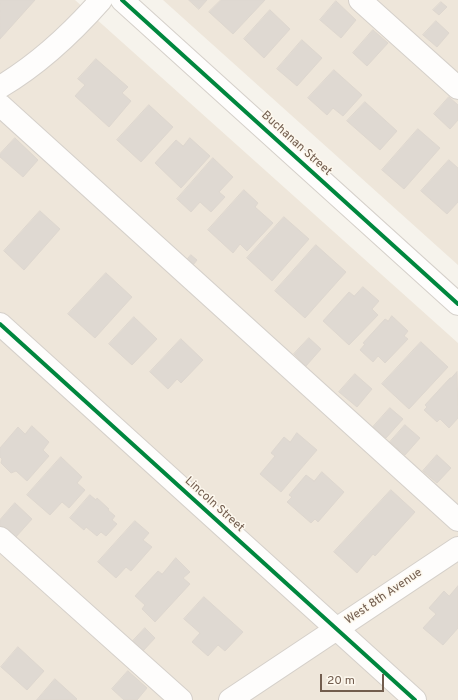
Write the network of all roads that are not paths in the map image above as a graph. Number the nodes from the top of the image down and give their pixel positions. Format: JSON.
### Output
{"nodes":[{"id":1,"x":101,"y":0,"type":"edge"},
{"id":2,"x":122,"y":0,"type":"edge"},
{"id":3,"x":360,"y":0,"type":"edge"},
{"id":4,"x":0,"y":87,"type":"edge"},
{"id":5,"x":458,"y":88,"type":"edge"},
{"id":6,"x":0,"y":105,"type":"edge"},
{"id":7,"x":458,"y":304,"type":"edge"},
{"id":8,"x":0,"y":324,"type":"edge"},
{"id":9,"x":458,"y":520,"type":"edge"},
{"id":10,"x":0,"y":538,"type":"edge"},
{"id":11,"x":458,"y":548,"type":"edge"},
{"id":12,"x":337,"y":629,"type":"junction"},
{"id":13,"x":181,"y":700,"type":"edge"},
{"id":14,"x":230,"y":700,"type":"edge"},
{"id":15,"x":415,"y":700,"type":"edge"}],
"edges":[{"from":1,"to":4,"type":"street"},
{"from":2,"to":7,"type":"street","name":"Buchanan Street"},
{"from":3,"to":5,"type":"street"},
{"from":6,"to":9,"type":"street"},
{"from":8,"to":12,"type":"street","name":"Lincoln Street"},
{"from":10,"to":13,"type":"street"},
{"from":11,"to":12,"type":"street","name":"West 8th Avenue"},
{"from":12,"to":14,"type":"street","name":"West 8th Avenue"},
{"from":12,"to":15,"type":"street","name":"Lincoln Street"}]}
